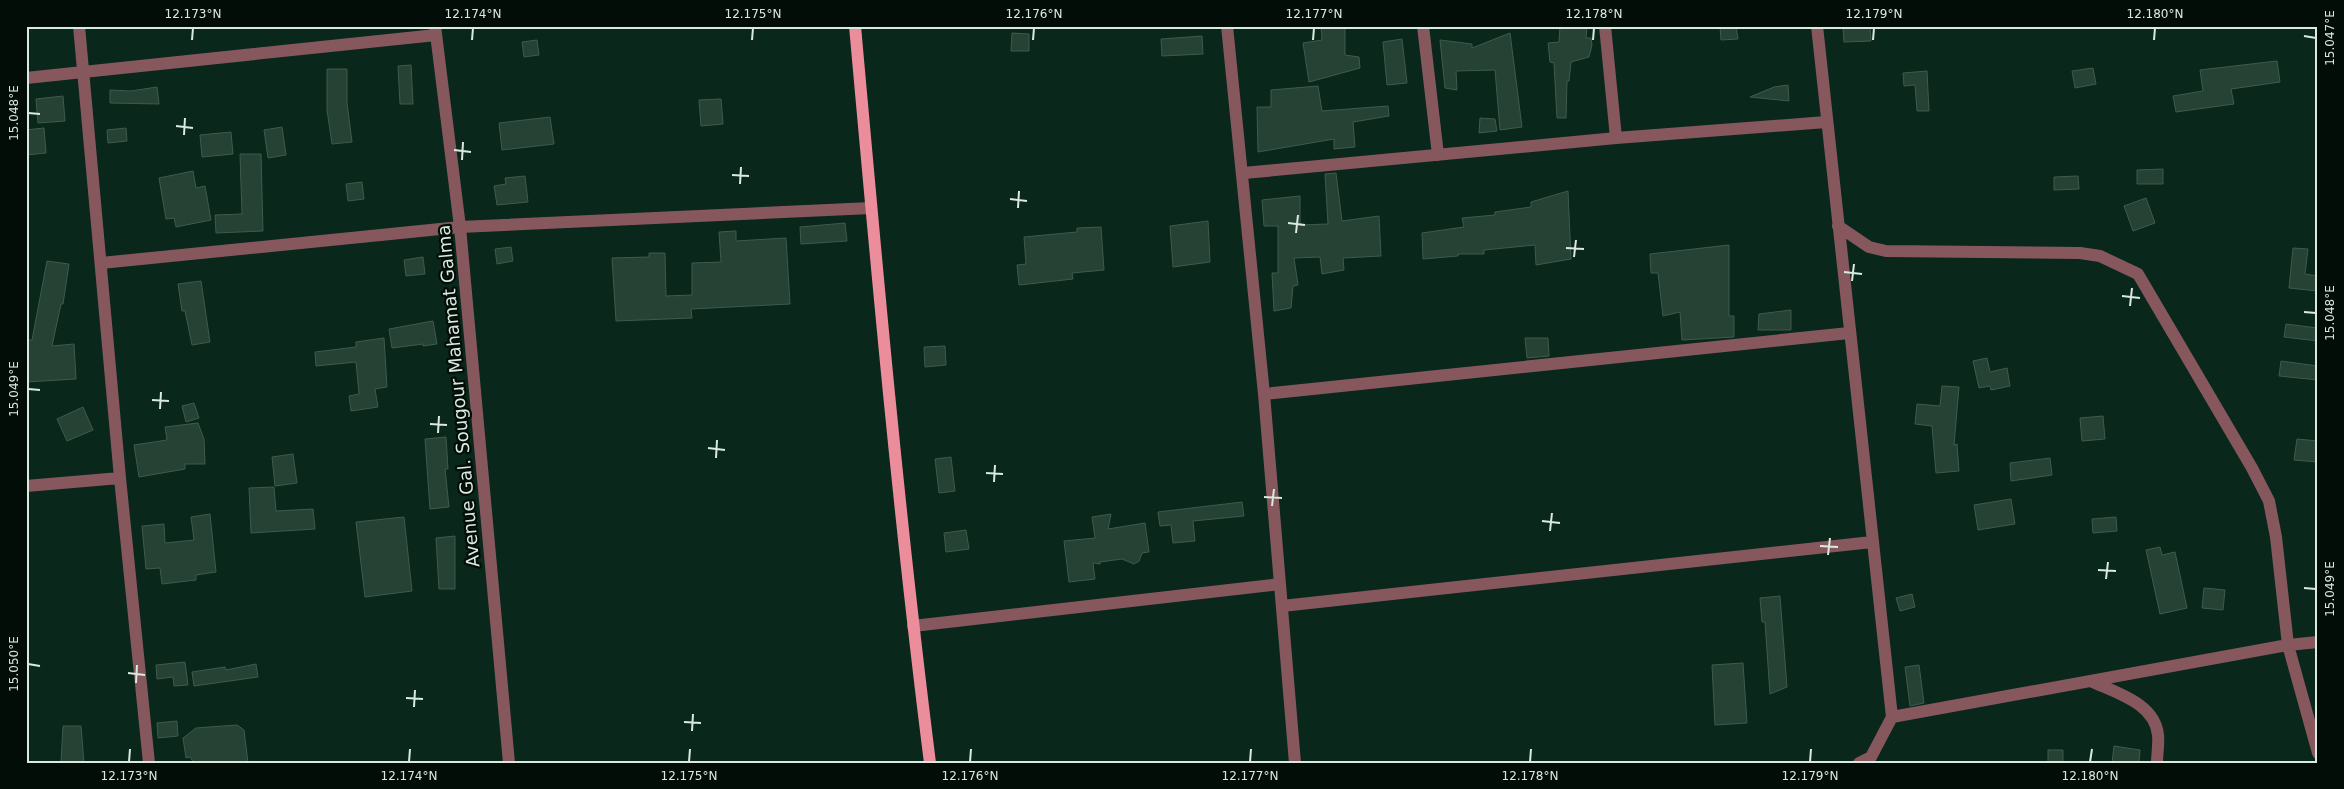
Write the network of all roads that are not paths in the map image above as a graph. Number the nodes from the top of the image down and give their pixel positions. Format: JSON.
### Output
{"nodes":[{"id":1,"x":79,"y":26,"type":"edge"},
{"id":2,"x":855,"y":26,"type":"edge"},
{"id":3,"x":1227,"y":26,"type":"edge"},
{"id":4,"x":1423,"y":26,"type":"edge"},
{"id":5,"x":1605,"y":26,"type":"edge"},
{"id":6,"x":1817,"y":26,"type":"edge"},
{"id":7,"x":436,"y":30,"type":"edge"},
{"id":8,"x":83,"y":71,"type":"junction"},
{"id":9,"x":26,"y":78,"type":"edge"},
{"id":10,"x":1826,"y":122,"type":"junction"},
{"id":11,"x":1616,"y":138,"type":"junction"},
{"id":12,"x":1438,"y":155,"type":"junction"},
{"id":13,"x":1244,"y":173,"type":"junction"},
{"id":14,"x":871,"y":208,"type":"junction"},
{"id":15,"x":1838,"y":226,"type":"junction"},
{"id":16,"x":460,"y":227,"type":"junction"},
{"id":17,"x":101,"y":262,"type":"junction"},
{"id":18,"x":1849,"y":333,"type":"junction"},
{"id":19,"x":1264,"y":394,"type":"junction"},
{"id":20,"x":120,"y":478,"type":"junction"},
{"id":21,"x":26,"y":486,"type":"edge"},
{"id":22,"x":1872,"y":542,"type":"junction"},
{"id":23,"x":1280,"y":584,"type":"junction"},
{"id":24,"x":1282,"y":606,"type":"junction"},
{"id":25,"x":913,"y":626,"type":"junction"},
{"id":26,"x":2318,"y":642,"type":"edge"},
{"id":27,"x":2288,"y":645,"type":"junction"},
{"id":28,"x":2091,"y":681,"type":"junction"},
{"id":29,"x":1892,"y":717,"type":"junction"},
{"id":30,"x":2318,"y":753,"type":"edge"},
{"id":31,"x":149,"y":763,"type":"edge"},
{"id":32,"x":509,"y":763,"type":"edge"},
{"id":33,"x":930,"y":763,"type":"edge"},
{"id":34,"x":1295,"y":763,"type":"edge"},
{"id":35,"x":1859,"y":763,"type":"edge"},
{"id":36,"x":2157,"y":763,"type":"edge"}],
"edges":[{"from":1,"to":8,"type":"street"},
{"from":2,"to":14,"type":"main road"},
{"from":3,"to":13,"type":"street"},
{"from":4,"to":12,"type":"street"},
{"from":5,"to":11,"type":"street"},
{"from":6,"to":10,"type":"street"},
{"from":7,"to":8,"type":"street"},
{"from":7,"to":16,"type":"street","name":"Avenue Gal. Sougour Mahamat Galma"},
{"from":8,"to":9,"type":"street"},
{"from":8,"to":17,"type":"street"},
{"from":10,"to":11,"type":"street"},
{"from":10,"to":15,"type":"street"},
{"from":11,"to":12,"type":"street"},
{"from":12,"to":13,"type":"street"},
{"from":13,"to":19,"type":"street"},
{"from":14,"to":16,"type":"street"},
{"from":14,"to":25,"type":"main road"},
{"from":15,"to":18,"type":"street"},
{"from":15,"to":27,"type":"street"},
{"from":16,"to":17,"type":"street"},
{"from":16,"to":32,"type":"street","name":"Avenue Gal. Sougour Mahamat Galma"},
{"from":17,"to":20,"type":"street"},
{"from":18,"to":19,"type":"street"},
{"from":18,"to":22,"type":"street"},
{"from":19,"to":23,"type":"street"},
{"from":20,"to":21,"type":"street"},
{"from":20,"to":31,"type":"street"},
{"from":22,"to":24,"type":"street"},
{"from":22,"to":29,"type":"street"},
{"from":23,"to":24,"type":"street"},
{"from":23,"to":25,"type":"street"},
{"from":24,"to":34,"type":"street"},
{"from":25,"to":33,"type":"main road"},
{"from":26,"to":27,"type":"street"},
{"from":27,"to":28,"type":"street"},
{"from":27,"to":30,"type":"street"},
{"from":28,"to":29,"type":"street"},
{"from":28,"to":36,"type":"street"},
{"from":29,"to":35,"type":"street"}]}
